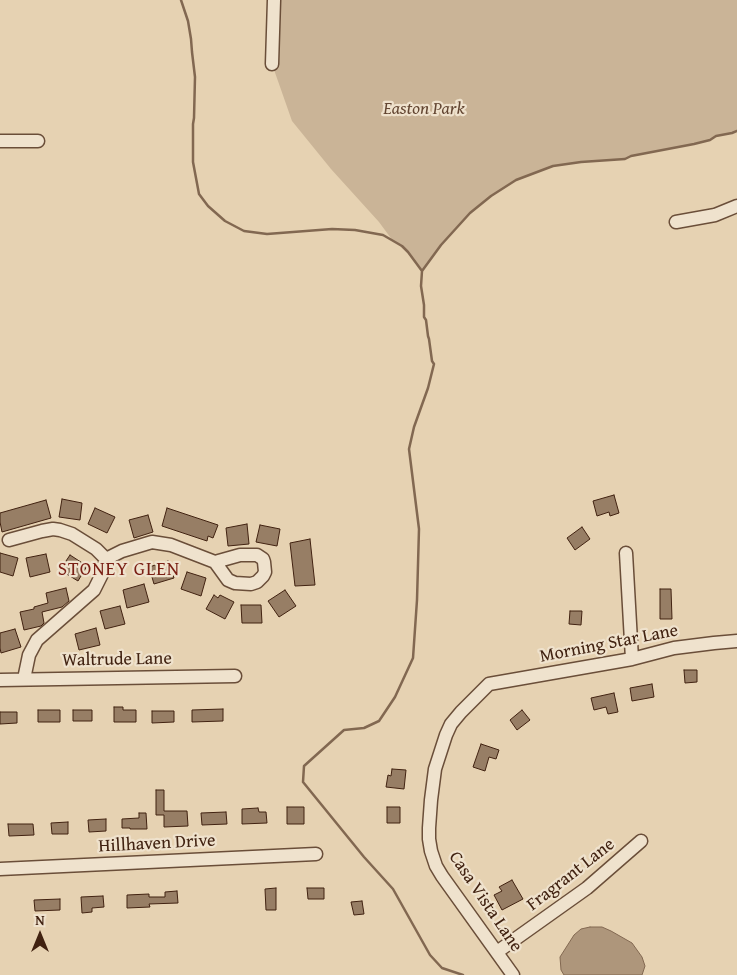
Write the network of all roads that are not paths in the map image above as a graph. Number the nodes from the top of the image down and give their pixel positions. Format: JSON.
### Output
{"nodes":[{"id":1,"x":274,"y":0,"type":"edge"},
{"id":2,"x":272,"y":64,"type":"dead end"},
{"id":3,"x":0,"y":141,"type":"edge"},
{"id":4,"x":38,"y":141,"type":"dead end"},
{"id":5,"x":737,"y":206,"type":"edge"},
{"id":6,"x":676,"y":222,"type":"dead end"},
{"id":7,"x":9,"y":540,"type":"dead end"},
{"id":8,"x":626,"y":553,"type":"dead end"},
{"id":9,"x":106,"y":559,"type":"junction"},
{"id":10,"x":215,"y":562,"type":"dead end"},
{"id":11,"x":737,"y":641,"type":"edge"},
{"id":12,"x":632,"y":659,"type":"junction"},
{"id":13,"x":235,"y":676,"type":"dead end"},
{"id":14,"x":24,"y":679,"type":"junction"},
{"id":15,"x":0,"y":680,"type":"edge"},
{"id":16,"x":488,"y":684,"type":"joint"},
{"id":17,"x":641,"y":841,"type":"dead end"},
{"id":18,"x":316,"y":854,"type":"dead end"},
{"id":19,"x":0,"y":870,"type":"edge"},
{"id":20,"x":497,"y":952,"type":"junction"},
{"id":21,"x":513,"y":975,"type":"edge"}],
"edges":[{"from":1,"to":2,"type":"street"},
{"from":3,"to":4,"type":"street"},
{"from":5,"to":6,"type":"street"},
{"from":7,"to":9,"type":"street"},
{"from":8,"to":12,"type":"street"},
{"from":9,"to":10,"type":"street"},
{"from":9,"to":14,"type":"street"},
{"from":11,"to":12,"type":"street","name":"Morning Star Lane"},
{"from":12,"to":16,"type":"street","name":"Morning Star Lane"},
{"from":13,"to":14,"type":"street","name":"Waltrude Lane"},
{"from":14,"to":15,"type":"street","name":"Waltrude Lane"},
{"from":16,"to":20,"type":"street","name":"Casa Vista Lane"},
{"from":17,"to":20,"type":"street","name":"Fragrant Lane"},
{"from":18,"to":19,"type":"street","name":"Hillhaven Drive"},
{"from":20,"to":21,"type":"street","name":"Casa Vista Lane"}]}
